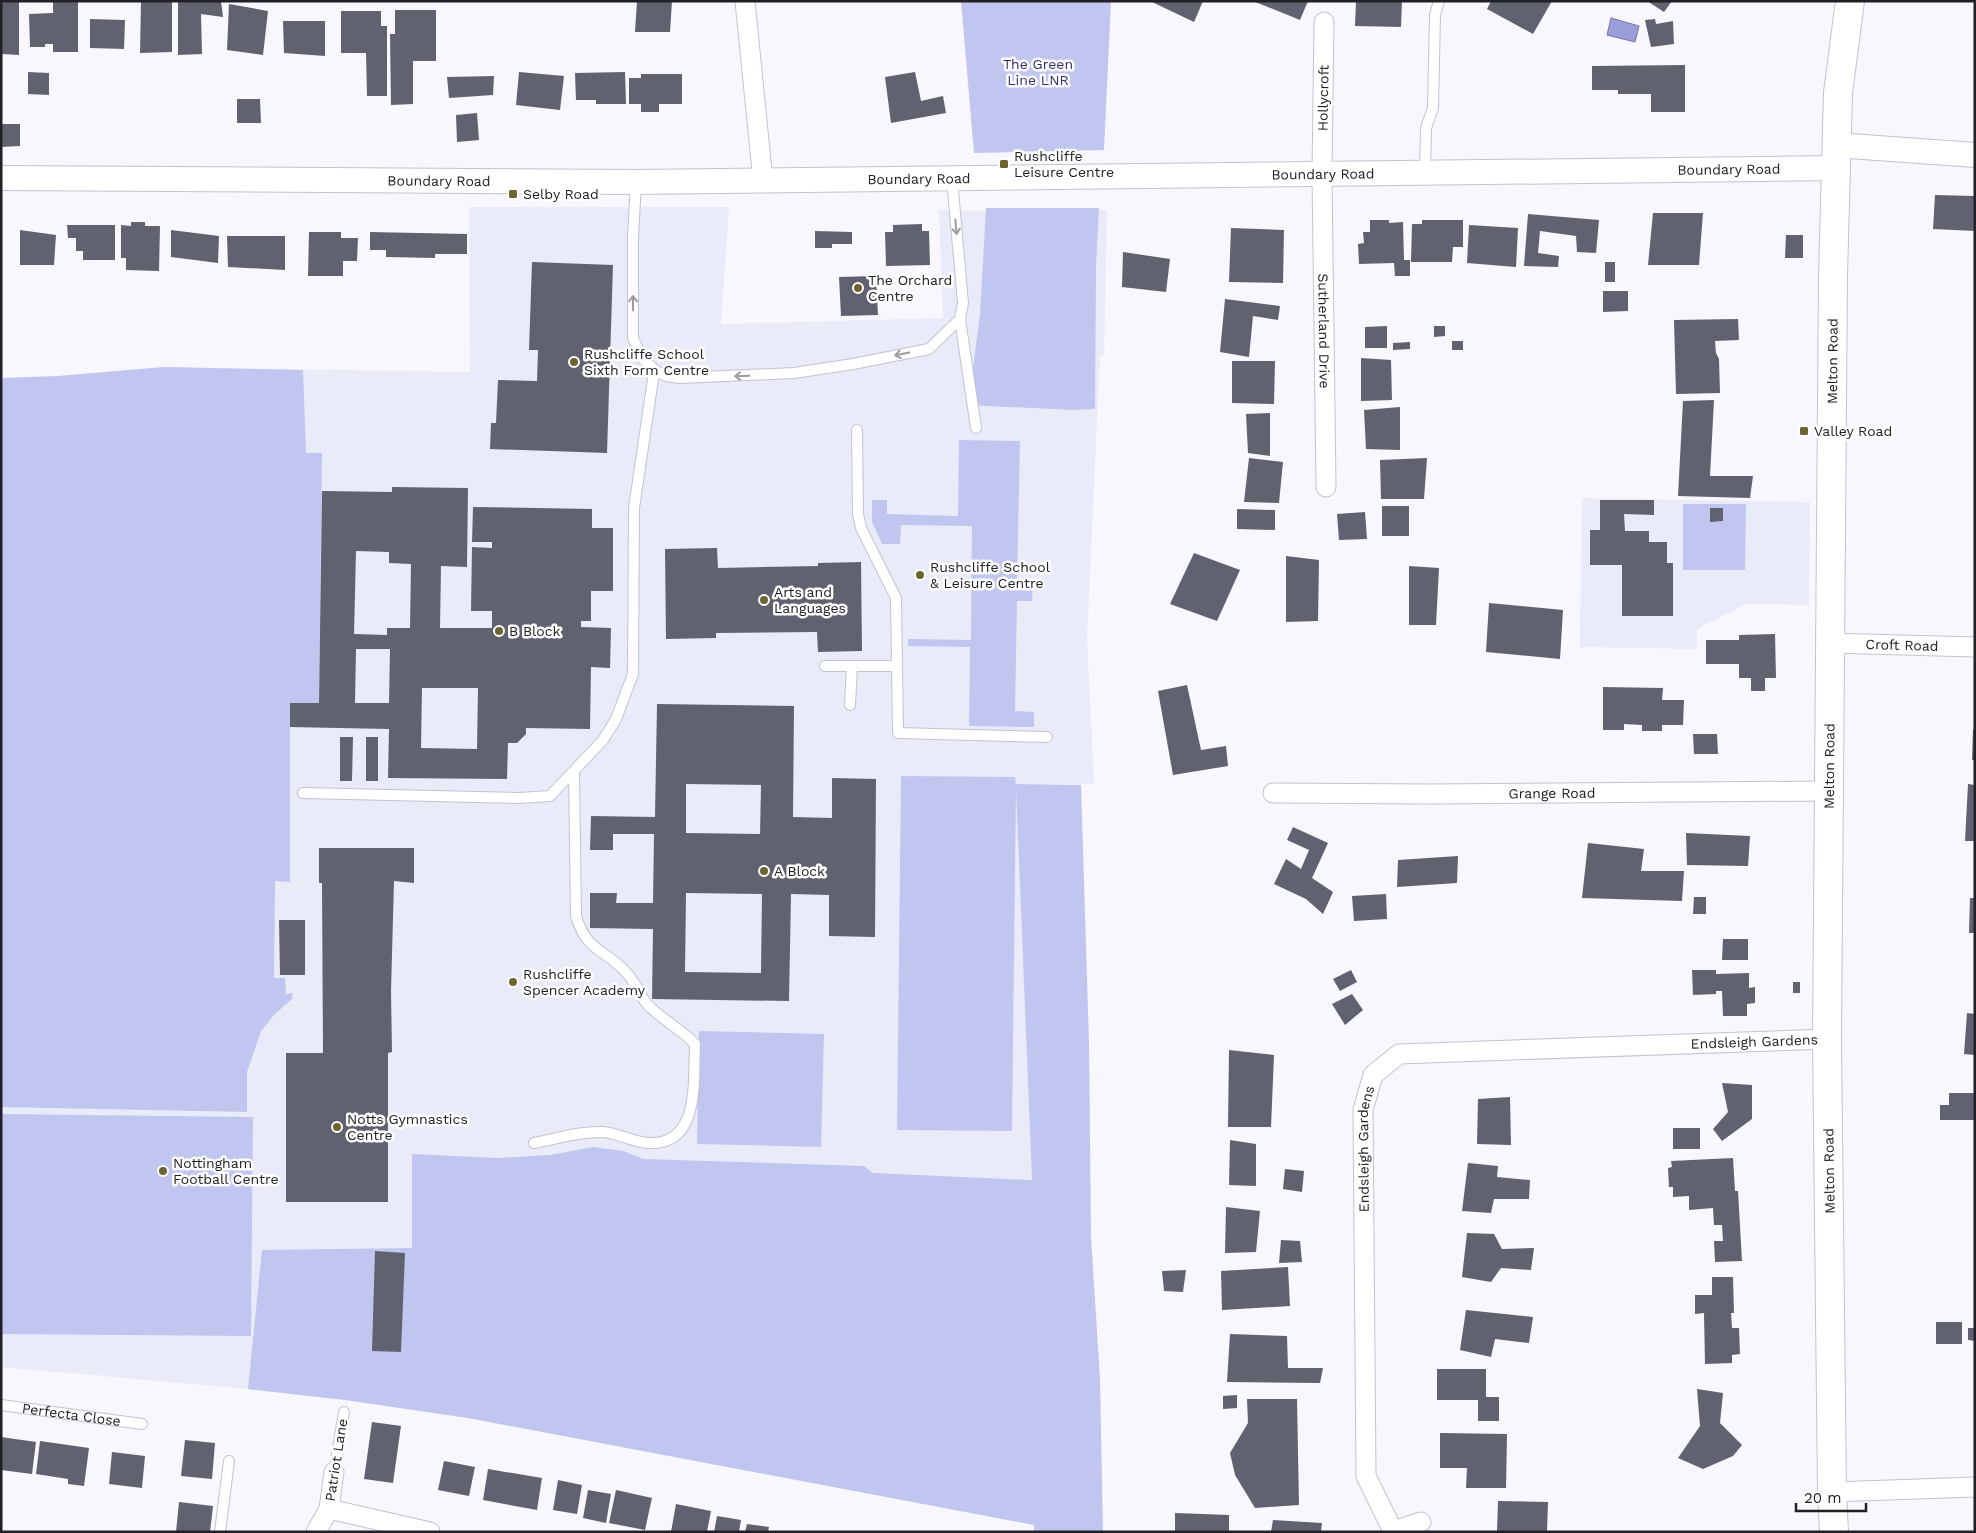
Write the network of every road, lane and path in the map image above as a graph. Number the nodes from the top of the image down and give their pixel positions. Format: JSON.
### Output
{"nodes":[{"id":1,"x":745,"y":1,"type":"edge"},
{"id":2,"x":1440,"y":1,"type":"edge"},
{"id":3,"x":1850,"y":1,"type":"edge"},
{"id":4,"x":1324,"y":22,"type":"dead end"},
{"id":5,"x":1975,"y":155,"type":"edge"},
{"id":6,"x":1836,"y":157,"type":"junction"},
{"id":7,"x":1425,"y":173,"type":"junction"},
{"id":8,"x":1322,"y":174,"type":"junction"},
{"id":9,"x":1,"y":178,"type":"edge"},
{"id":10,"x":952,"y":179,"type":"junction"},
{"id":11,"x":763,"y":181,"type":"junction"},
{"id":12,"x":636,"y":182,"type":"junction"},
{"id":13,"x":960,"y":319,"type":"junction"},
{"id":14,"x":656,"y":371,"type":"junction"},
{"id":15,"x":976,"y":428,"type":"dead end"},
{"id":16,"x":857,"y":430,"type":"dead end"},
{"id":17,"x":1326,"y":487,"type":"dead end"},
{"id":18,"x":1830,"y":643,"type":"junction"},
{"id":19,"x":1975,"y":647,"type":"edge"},
{"id":20,"x":825,"y":666,"type":"dead end"},
{"id":21,"x":852,"y":666,"type":"junction"},
{"id":22,"x":897,"y":666,"type":"junction"},
{"id":23,"x":850,"y":705,"type":"dead end"},
{"id":24,"x":1047,"y":737,"type":"dead end"},
{"id":25,"x":574,"y":772,"type":"junction"},
{"id":26,"x":1829,"y":791,"type":"junction"},
{"id":27,"x":303,"y":793,"type":"dead end"},
{"id":28,"x":1273,"y":793,"type":"dead end"},
{"id":29,"x":1828,"y":1040,"type":"junction"},
{"id":30,"x":534,"y":1143,"type":"dead end"},
{"id":31,"x":1,"y":1405,"type":"edge"},
{"id":32,"x":344,"y":1412,"type":"dead end"},
{"id":33,"x":142,"y":1424,"type":"dead end"},
{"id":34,"x":229,"y":1460,"type":"dead end"},
{"id":35,"x":334,"y":1472,"type":"joint"},
{"id":36,"x":1975,"y":1487,"type":"edge"},
{"id":37,"x":1832,"y":1492,"type":"junction"},
{"id":38,"x":329,"y":1509,"type":"junction"},
{"id":39,"x":1421,"y":1522,"type":"dead end"},
{"id":40,"x":1391,"y":1531,"type":"edge"},
{"id":41,"x":220,"y":1532,"type":"edge"},
{"id":42,"x":316,"y":1532,"type":"edge"},
{"id":43,"x":430,"y":1532,"type":"edge"},
{"id":44,"x":1834,"y":1532,"type":"edge"}],
"edges":[{"from":1,"to":11,"type":"street"},
{"from":2,"to":7,"type":"lane"},
{"from":3,"to":6,"type":"main road","name":"Melton Road"},
{"from":4,"to":8,"type":"street","name":"Hollycroft"},
{"from":5,"to":6,"type":"street"},
{"from":6,"to":7,"type":"street","name":"Boundary Road"},
{"from":6,"to":18,"type":"main road","name":"Melton Road"},
{"from":7,"to":8,"type":"street","name":"Boundary Road"},
{"from":8,"to":10,"type":"street","name":"Boundary Road"},
{"from":8,"to":17,"type":"street","name":"Sutherland Drive"},
{"from":9,"to":12,"type":"street","name":"Boundary Road"},
{"from":10,"to":11,"type":"street","name":"Boundary Road"},
{"from":10,"to":13,"type":"lane","one_way":true},
{"from":11,"to":12,"type":"street","name":"Boundary Road"},
{"from":14,"to":12,"type":"lane","one_way":true},
{"from":13,"to":14,"type":"lane","one_way":true},
{"from":13,"to":15,"type":"lane"},
{"from":14,"to":25,"type":"lane"},
{"from":16,"to":22,"type":"lane"},
{"from":18,"to":19,"type":"street","name":"Croft Road"},
{"from":18,"to":26,"type":"main road","name":"Melton Road"},
{"from":20,"to":21,"type":"lane"},
{"from":21,"to":22,"type":"lane"},
{"from":21,"to":23,"type":"lane"},
{"from":22,"to":24,"type":"lane"},
{"from":25,"to":27,"type":"lane"},
{"from":25,"to":30,"type":"lane"},
{"from":26,"to":28,"type":"street","name":"Grange Road"},
{"from":26,"to":29,"type":"main road","name":"Melton Road"},
{"from":29,"to":37,"type":"main road","name":"Melton Road"},
{"from":29,"to":40,"type":"street","name":"Endsleigh Gardens"},
{"from":31,"to":33,"type":"lane","name":"Perfecta Close"},
{"from":32,"to":35,"type":"lane","name":"Patriot Lane"},
{"from":34,"to":41,"type":"lane"},
{"from":35,"to":38,"type":"street","name":"Patriot Lane"},
{"from":36,"to":37,"type":"street"},
{"from":37,"to":44,"type":"main road","name":"Melton Road"},
{"from":38,"to":42,"type":"street","name":"Patriot Lane"},
{"from":38,"to":43,"type":"street","name":"Patriot Lane"},
{"from":39,"to":40,"type":"street","name":"Endsleigh Gardens"}]}
